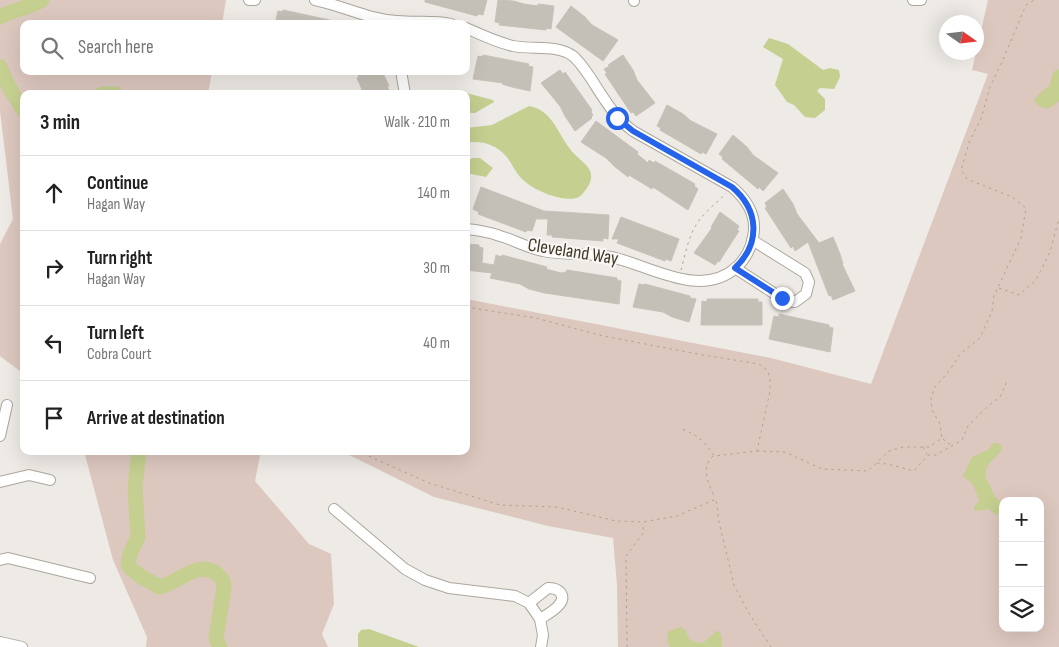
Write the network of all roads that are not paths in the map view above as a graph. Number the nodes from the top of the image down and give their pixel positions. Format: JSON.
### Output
{"nodes":[{"id":1,"x":250,"y":0,"type":"edge"},
{"id":2,"x":255,"y":0,"type":"edge"},
{"id":3,"x":315,"y":0,"type":"edge"},
{"id":4,"x":913,"y":0,"type":"edge"},
{"id":5,"x":921,"y":0,"type":"edge"},
{"id":6,"x":367,"y":20,"type":"edge"},
{"id":7,"x":470,"y":30,"type":"edge"},
{"id":8,"x":402,"y":75,"type":"edge"},
{"id":9,"x":404,"y":90,"type":"edge"},
{"id":10,"x":470,"y":230,"type":"edge"},
{"id":11,"x":752,"y":240,"type":"junction"},
{"id":12,"x":735,"y":268,"type":"junction"},
{"id":13,"x":7,"y":405,"type":"dead end"},
{"id":14,"x":0,"y":436,"type":"edge"},
{"id":15,"x":50,"y":480,"type":"dead end"},
{"id":16,"x":0,"y":481,"type":"edge"},
{"id":17,"x":334,"y":509,"type":"dead end"},
{"id":18,"x":0,"y":560,"type":"edge"},
{"id":19,"x":90,"y":578,"type":"dead end"},
{"id":20,"x":529,"y":602,"type":"junction"},
{"id":21,"x":540,"y":619,"type":"junction"},
{"id":22,"x":0,"y":642,"type":"edge"},
{"id":23,"x":22,"y":647,"type":"edge"},
{"id":24,"x":541,"y":647,"type":"edge"}],
"edges":[{"from":1,"to":2,"type":"street"},
{"from":3,"to":6,"type":"street"},
{"from":4,"to":5,"type":"street"},
{"from":7,"to":11,"type":"street"},
{"from":8,"to":9,"type":"street"},
{"from":10,"to":12,"type":"street","name":"Cleveland Way"},
{"from":11,"to":12,"type":"street"},
{"from":11,"to":12,"type":"street"},
{"from":13,"to":14,"type":"street"},
{"from":15,"to":16,"type":"street"},
{"from":17,"to":20,"type":"street"},
{"from":18,"to":19,"type":"street"},
{"from":20,"to":21,"type":"street"},
{"from":20,"to":21,"type":"street"},
{"from":21,"to":24,"type":"street"},
{"from":22,"to":23,"type":"street"}]}
